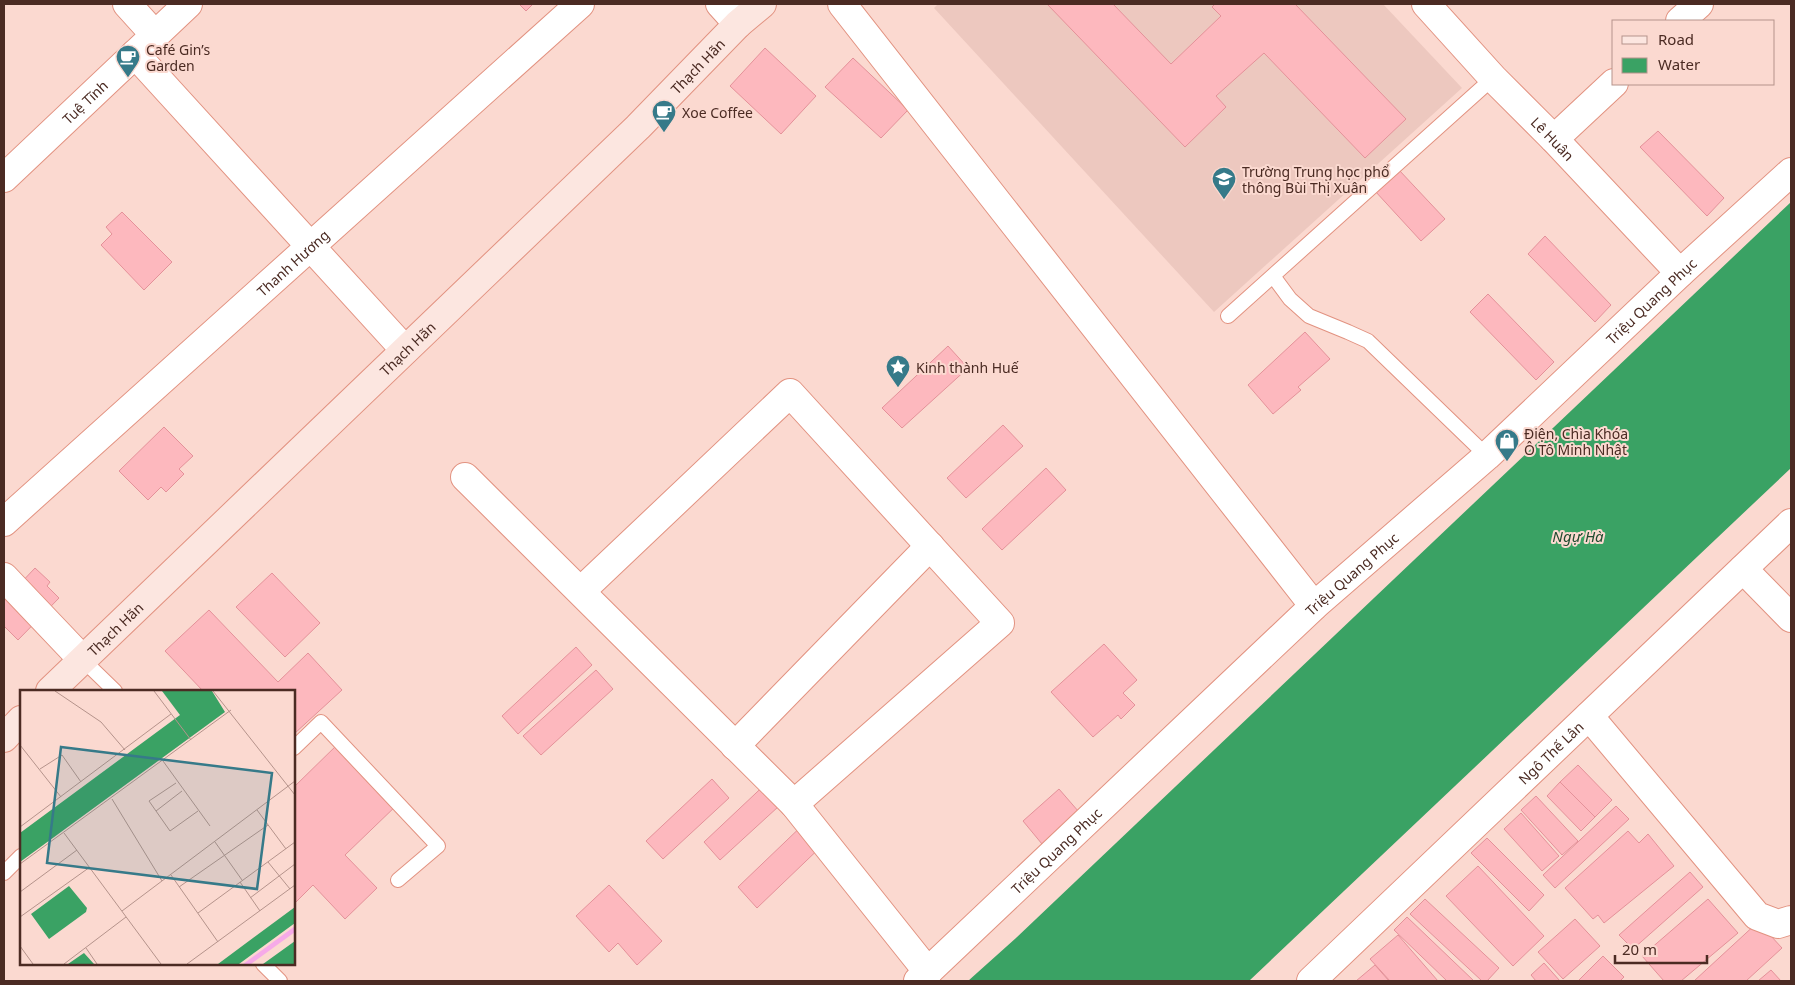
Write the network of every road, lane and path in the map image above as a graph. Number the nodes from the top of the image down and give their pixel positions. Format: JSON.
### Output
{"nodes":[{"id":1,"x":127,"y":4,"type":"edge"},
{"id":2,"x":188,"y":4,"type":"edge"},
{"id":3,"x":580,"y":4,"type":"edge"},
{"id":4,"x":720,"y":4,"type":"edge"},
{"id":5,"x":762,"y":4,"type":"edge"},
{"id":6,"x":842,"y":4,"type":"edge"},
{"id":7,"x":1699,"y":4,"type":"edge"},
{"id":8,"x":1431,"y":5,"type":"edge"},
{"id":9,"x":1681,"y":20,"type":"edge"},
{"id":10,"x":738,"y":24,"type":"junction"},
{"id":11,"x":155,"y":35,"type":"junction"},
{"id":12,"x":135,"y":54,"type":"junction"},
{"id":13,"x":1493,"y":78,"type":"junction"},
{"id":14,"x":1612,"y":85,"type":"edge"},
{"id":15,"x":1554,"y":139,"type":"junction"},
{"id":16,"x":1791,"y":172,"type":"edge"},
{"id":17,"x":4,"y":178,"type":"edge"},
{"id":18,"x":310,"y":246,"type":"junction"},
{"id":19,"x":1680,"y":273,"type":"junction"},
{"id":20,"x":1273,"y":276,"type":"junction"},
{"id":21,"x":1228,"y":316,"type":"dead end"},
{"id":22,"x":405,"y":350,"type":"junction"},
{"id":23,"x":1487,"y":456,"type":"junction"},
{"id":24,"x":465,"y":478,"type":"dead end"},
{"id":25,"x":4,"y":522,"type":"edge"},
{"id":26,"x":1791,"y":523,"type":"edge"},
{"id":27,"x":930,"y":546,"type":"junction"},
{"id":28,"x":1744,"y":568,"type":"junction"},
{"id":29,"x":4,"y":577,"type":"edge"},
{"id":30,"x":581,"y":591,"type":"junction"},
{"id":31,"x":1314,"y":606,"type":"junction"},
{"id":32,"x":1791,"y":618,"type":"edge"},
{"id":33,"x":82,"y":659,"type":"junction"},
{"id":34,"x":51,"y":690,"type":"edge"},
{"id":35,"x":114,"y":690,"type":"edge"},
{"id":36,"x":1589,"y":716,"type":"junction"},
{"id":37,"x":20,"y":721,"type":"edge"},
{"id":38,"x":4,"y":738,"type":"edge"},
{"id":39,"x":736,"y":746,"type":"junction"},
{"id":40,"x":295,"y":747,"type":"edge"},
{"id":41,"x":794,"y":804,"type":"junction"},
{"id":42,"x":20,"y":857,"type":"edge"},
{"id":43,"x":4,"y":873,"type":"edge"},
{"id":44,"x":398,"y":880,"type":"dead end"},
{"id":45,"x":1791,"y":920,"type":"edge"},
{"id":46,"x":264,"y":965,"type":"edge"},
{"id":47,"x":923,"y":977,"type":"edge"},
{"id":48,"x":280,"y":981,"type":"edge"},
{"id":49,"x":1311,"y":981,"type":"edge"}],
"edges":[{"from":1,"to":11,"type":"street"},
{"from":2,"to":11,"type":"street","name":"Tuệ Tĩnh"},
{"from":3,"to":18,"type":"street","name":"Thanh Hương"},
{"from":4,"to":10,"type":"street"},
{"from":5,"to":10,"type":"street","name":"Thạch Hãn"},
{"from":6,"to":31,"type":"street"},
{"from":7,"to":9,"type":"street"},
{"from":8,"to":13,"type":"street","name":"Lê Huân"},
{"from":10,"to":22,"type":"street","name":"Thạch Hãn"},
{"from":11,"to":12,"type":"street","name":"Tuệ Tĩnh"},
{"from":12,"to":17,"type":"street","name":"Tuệ Tĩnh"},
{"from":12,"to":18,"type":"street"},
{"from":13,"to":15,"type":"street","name":"Lê Huân"},
{"from":13,"to":20,"type":"lane"},
{"from":14,"to":15,"type":"street"},
{"from":15,"to":19,"type":"street","name":"Lê Huân"},
{"from":16,"to":19,"type":"street","name":"Triệu Quang Phục"},
{"from":18,"to":22,"type":"street"},
{"from":18,"to":25,"type":"street","name":"Thanh Hương"},
{"from":19,"to":23,"type":"street","name":"Triệu Quang Phục"},
{"from":20,"to":21,"type":"lane"},
{"from":20,"to":23,"type":"lane"},
{"from":22,"to":33,"type":"street","name":"Thạch Hãn"},
{"from":23,"to":31,"type":"street","name":"Triệu Quang Phục"},
{"from":24,"to":30,"type":"street"},
{"from":26,"to":28,"type":"street","name":"Ngô Thế Lân"},
{"from":27,"to":30,"type":"street"},
{"from":27,"to":39,"type":"street"},
{"from":27,"to":41,"type":"street"},
{"from":28,"to":32,"type":"street"},
{"from":28,"to":36,"type":"street","name":"Ngô Thế Lân"},
{"from":29,"to":33,"type":"street"},
{"from":30,"to":39,"type":"street"},
{"from":31,"to":47,"type":"street","name":"Triệu Quang Phục"},
{"from":33,"to":34,"type":"street","name":"Thạch Hãn"},
{"from":33,"to":35,"type":"lane"},
{"from":36,"to":45,"type":"street"},
{"from":36,"to":49,"type":"street","name":"Ngô Thế Lân"},
{"from":37,"to":38,"type":"street"},
{"from":39,"to":41,"type":"street"},
{"from":40,"to":44,"type":"lane"},
{"from":41,"to":47,"type":"street"},
{"from":42,"to":43,"type":"lane"},
{"from":46,"to":48,"type":"lane"}]}
